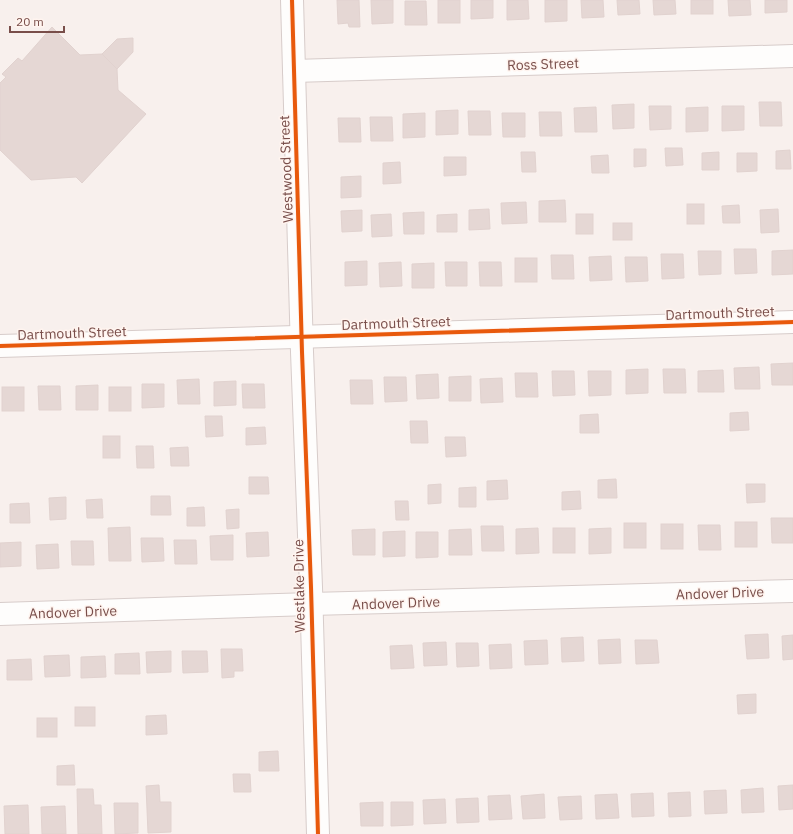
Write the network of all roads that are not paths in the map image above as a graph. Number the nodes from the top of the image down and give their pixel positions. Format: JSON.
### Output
{"nodes":[{"id":1,"x":292,"y":0,"type":"edge"},
{"id":2,"x":793,"y":56,"type":"edge"},
{"id":3,"x":294,"y":71,"type":"junction"},
{"id":4,"x":793,"y":322,"type":"edge"},
{"id":5,"x":302,"y":337,"type":"junction"},
{"id":6,"x":0,"y":346,"type":"edge"},
{"id":7,"x":793,"y":591,"type":"edge"},
{"id":8,"x":311,"y":604,"type":"junction"},
{"id":9,"x":0,"y":614,"type":"edge"},
{"id":10,"x":318,"y":834,"type":"edge"}],
"edges":[{"from":1,"to":3,"type":"street","name":"Westwood Street"},
{"from":2,"to":3,"type":"street","name":"Ross Street"},
{"from":3,"to":5,"type":"street","name":"Westwood Street"},
{"from":4,"to":5,"type":"street","name":"Dartmouth Street"},
{"from":5,"to":6,"type":"street","name":"Dartmouth Street"},
{"from":5,"to":8,"type":"street","name":"Westlake Drive"},
{"from":7,"to":8,"type":"street","name":"Andover Drive"},
{"from":8,"to":9,"type":"street","name":"Andover Drive"},
{"from":8,"to":10,"type":"street","name":"Westlake Drive"}]}
